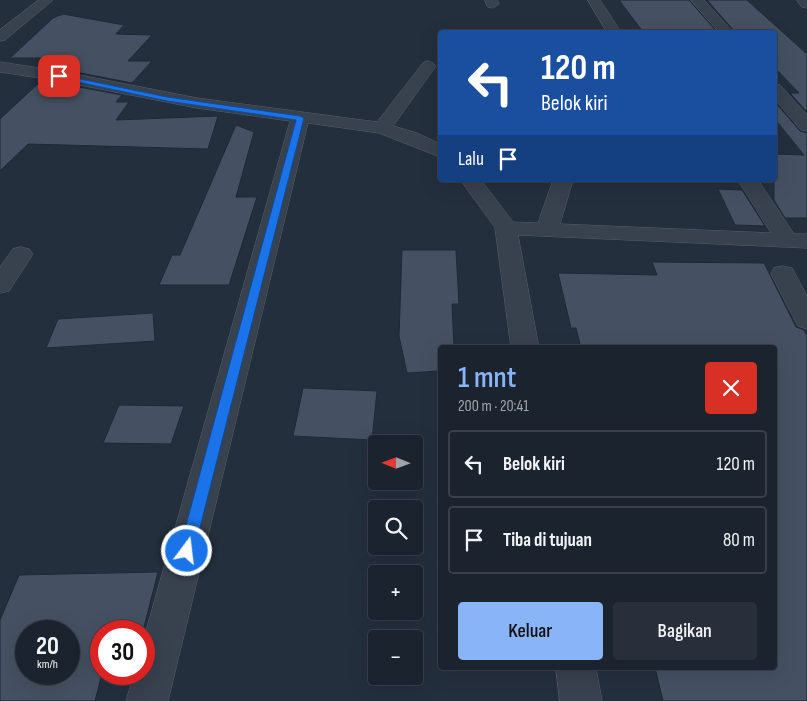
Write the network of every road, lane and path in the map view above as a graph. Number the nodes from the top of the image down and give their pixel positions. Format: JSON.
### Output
{"nodes":[{"id":1,"x":47,"y":0,"type":"edge"},
{"id":2,"x":594,"y":0,"type":"edge"},
{"id":3,"x":697,"y":0,"type":"edge"},
{"id":4,"x":803,"y":0,"type":"edge"},
{"id":5,"x":807,"y":4,"type":"edge"},
{"id":6,"x":613,"y":30,"type":"edge"},
{"id":7,"x":724,"y":30,"type":"edge"},
{"id":8,"x":0,"y":37,"type":"edge"},
{"id":9,"x":428,"y":66,"type":"dead end"},
{"id":10,"x":0,"y":67,"type":"edge"},
{"id":11,"x":18,"y":69,"type":"junction"},
{"id":12,"x":0,"y":86,"type":"edge"},
{"id":13,"x":777,"y":91,"type":"edge"},
{"id":14,"x":300,"y":118,"type":"junction"},
{"id":15,"x":807,"y":126,"type":"edge"},
{"id":16,"x":382,"y":128,"type":"junction"},
{"id":17,"x":438,"y":150,"type":"edge"},
{"id":18,"x":472,"y":182,"type":"edge"},
{"id":19,"x":562,"y":182,"type":"edge"},
{"id":20,"x":750,"y":182,"type":"edge"},
{"id":21,"x":506,"y":228,"type":"junction"},
{"id":22,"x":547,"y":229,"type":"junction"},
{"id":23,"x":797,"y":240,"type":"edge"},
{"id":24,"x":21,"y":254,"type":"dead end"},
{"id":25,"x":783,"y":274,"type":"dead end"},
{"id":26,"x":0,"y":285,"type":"edge"},
{"id":27,"x":806,"y":316,"type":"edge"},
{"id":28,"x":525,"y":345,"type":"edge"},
{"id":29,"x":576,"y":670,"type":"edge"},
{"id":30,"x":147,"y":701,"type":"edge"},
{"id":31,"x":581,"y":701,"type":"edge"}],
"edges":[{"from":1,"to":8,"type":"street"},
{"from":2,"to":6,"type":"street"},
{"from":3,"to":7,"type":"street"},
{"from":4,"to":5,"type":"street"},
{"from":9,"to":16,"type":"street"},
{"from":10,"to":11,"type":"street"},
{"from":11,"to":12,"type":"street"},
{"from":11,"to":14,"type":"street"},
{"from":13,"to":15,"type":"street"},
{"from":14,"to":16,"type":"street"},
{"from":14,"to":30,"type":"street"},
{"from":16,"to":17,"type":"street"},
{"from":18,"to":21,"type":"street"},
{"from":19,"to":22,"type":"street"},
{"from":20,"to":23,"type":"street"},
{"from":21,"to":22,"type":"street"},
{"from":21,"to":28,"type":"street"},
{"from":22,"to":23,"type":"street"},
{"from":24,"to":26,"type":"street"},
{"from":25,"to":27,"type":"street"},
{"from":29,"to":31,"type":"street"}]}
